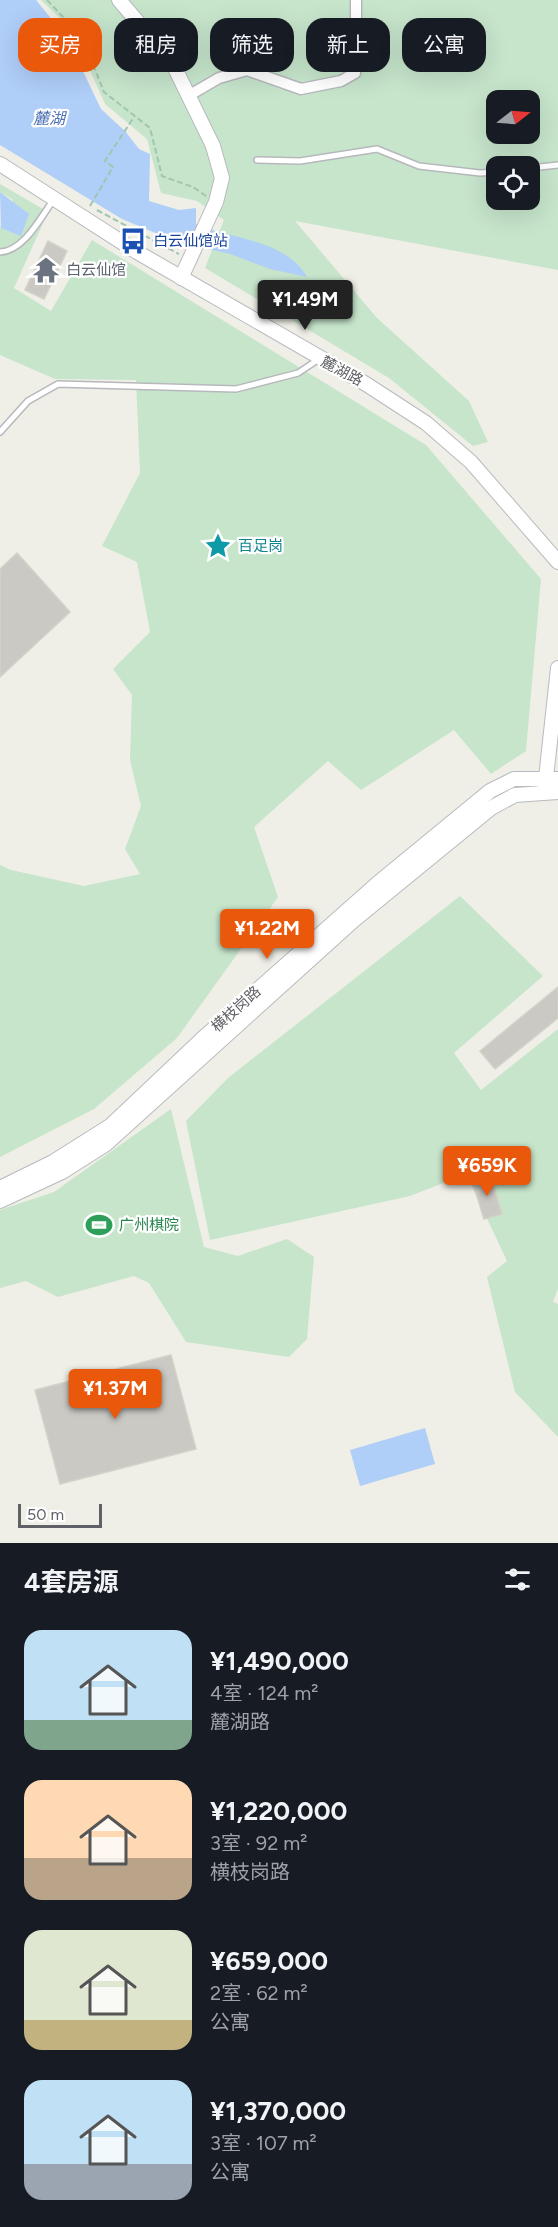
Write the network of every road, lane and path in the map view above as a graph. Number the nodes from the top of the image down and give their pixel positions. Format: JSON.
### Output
{"nodes":[{"id":1,"x":47,"y":0,"type":"edge"},
{"id":2,"x":119,"y":0,"type":"edge"},
{"id":3,"x":356,"y":0,"type":"edge"},
{"id":4,"x":188,"y":96,"type":"junction"},
{"id":5,"x":135,"y":116,"type":"junction"},
{"id":6,"x":257,"y":160,"type":"dead end"},
{"id":7,"x":0,"y":164,"type":"edge"},
{"id":8,"x":558,"y":165,"type":"edge"},
{"id":9,"x":540,"y":167,"type":"edge"},
{"id":10,"x":486,"y":173,"type":"edge"},
{"id":11,"x":54,"y":199,"type":"junction"},
{"id":12,"x":216,"y":202,"type":"junction"},
{"id":13,"x":0,"y":252,"type":"edge"},
{"id":14,"x":192,"y":256,"type":"junction"},
{"id":15,"x":181,"y":278,"type":"junction"},
{"id":16,"x":319,"y":359,"type":"junction"},
{"id":17,"x":0,"y":432,"type":"edge"},
{"id":18,"x":558,"y":562,"type":"edge"},
{"id":19,"x":558,"y":668,"type":"edge"},
{"id":20,"x":552,"y":785,"type":"edge"},
{"id":21,"x":0,"y":1188,"type":"edge"},
{"id":22,"x":0,"y":1201,"type":"edge"}],
"edges":[{"from":1,"to":5,"type":"path"},
{"from":2,"to":4,"type":"main road"},
{"from":3,"to":4,"type":"street"},
{"from":4,"to":12,"type":"main road"},
{"from":5,"to":12,"type":"path"},
{"from":5,"to":14,"type":"path"},
{"from":6,"to":10,"type":"lane"},
{"from":7,"to":11,"type":"main road","name":"麓湖路"},
{"from":8,"to":9,"type":"lane"},
{"from":11,"to":13,"type":"lane"},
{"from":11,"to":15,"type":"main road","name":"麓湖路"},
{"from":12,"to":14,"type":"main road"},
{"from":14,"to":15,"type":"main road"},
{"from":15,"to":16,"type":"main road","name":"麓湖路"},
{"from":16,"to":17,"type":"lane"},
{"from":16,"to":18,"type":"main road","name":"麓湖路"},
{"from":19,"to":20,"type":"main road"},
{"from":20,"to":21,"type":"main road","name":"横枝岗路"},
{"from":20,"to":22,"type":"main road","name":"横枝岗路"}]}
